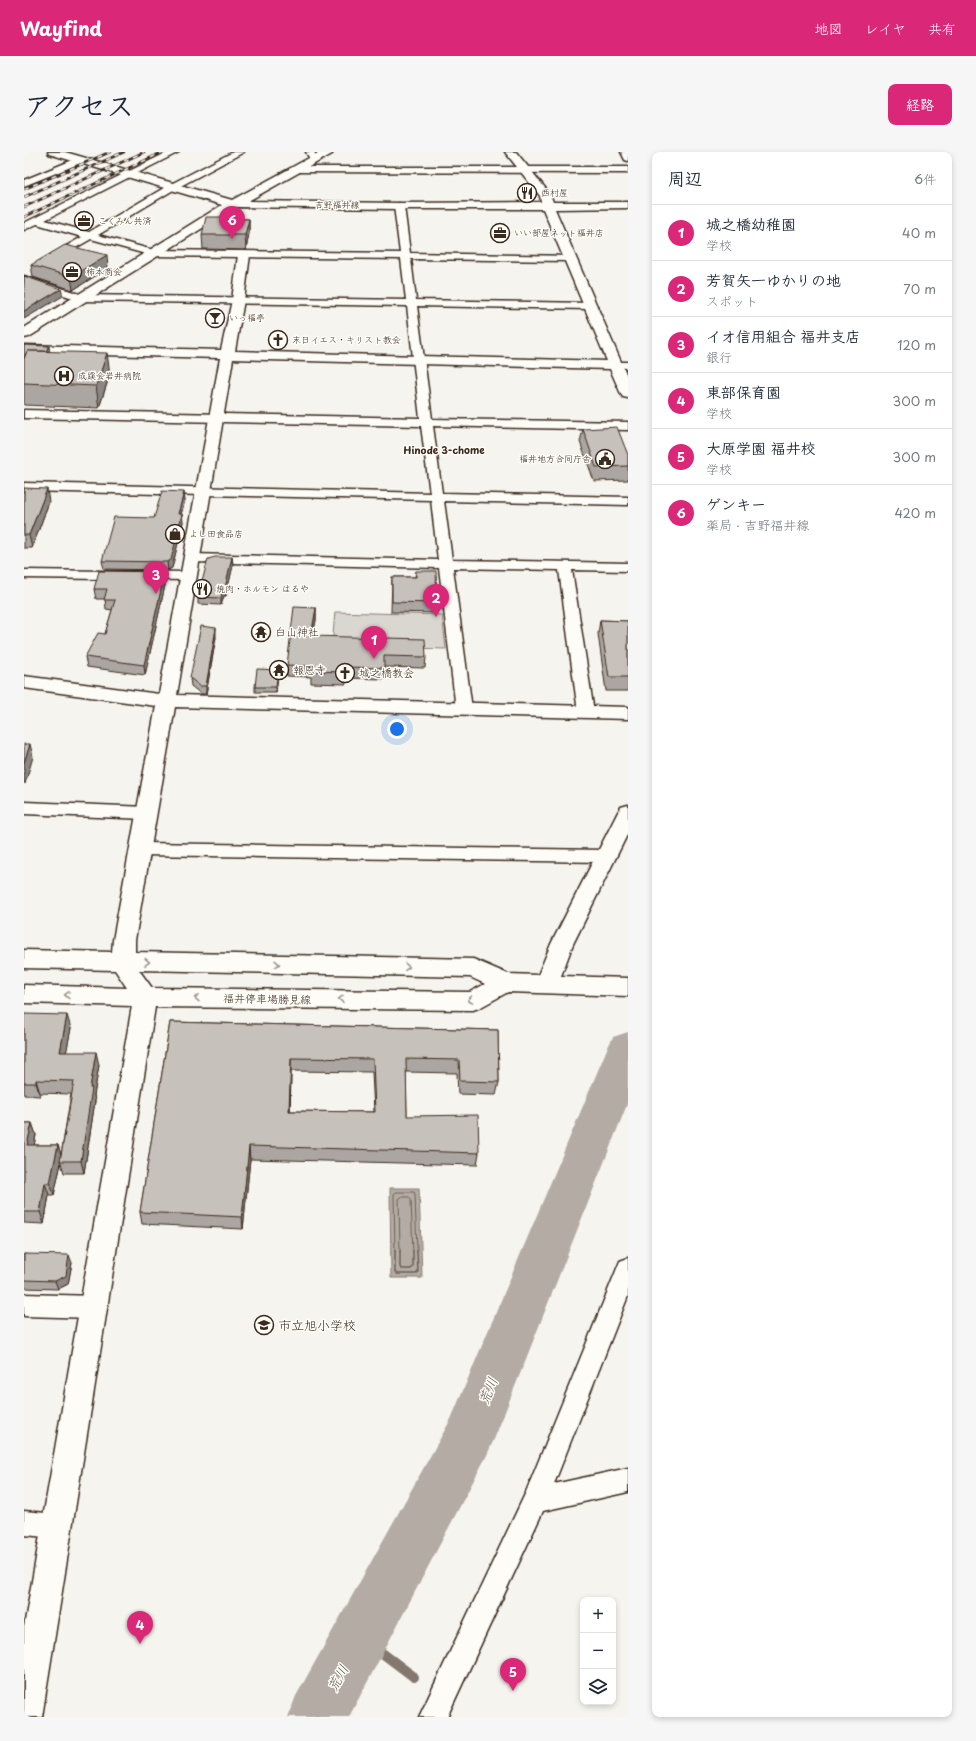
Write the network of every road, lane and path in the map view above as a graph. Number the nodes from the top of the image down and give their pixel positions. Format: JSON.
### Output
{"nodes":[{"id":1,"x":53,"y":152,"type":"edge"},
{"id":2,"x":89,"y":152,"type":"edge"},
{"id":3,"x":175,"y":152,"type":"edge"},
{"id":4,"x":240,"y":152,"type":"edge"},
{"id":5,"x":328,"y":152,"type":"edge"},
{"id":6,"x":510,"y":152,"type":"edge"},
{"id":7,"x":625,"y":152,"type":"edge"},
{"id":8,"x":312,"y":156,"type":"edge"},
{"id":9,"x":628,"y":158,"type":"edge"},
{"id":10,"x":77,"y":159,"type":"junction"},
{"id":11,"x":295,"y":170,"type":"junction"},
{"id":12,"x":525,"y":170,"type":"junction"},
{"id":13,"x":628,"y":170,"type":"edge"},
{"id":14,"x":129,"y":175,"type":"junction"},
{"id":15,"x":24,"y":183,"type":"edge"},
{"id":16,"x":172,"y":187,"type":"junction"},
{"id":17,"x":232,"y":204,"type":"junction"},
{"id":18,"x":628,"y":205,"type":"edge"},
{"id":19,"x":399,"y":206,"type":"junction"},
{"id":20,"x":548,"y":206,"type":"junction"},
{"id":21,"x":36,"y":221,"type":"junction"},
{"id":22,"x":24,"y":227,"type":"edge"},
{"id":23,"x":91,"y":236,"type":"junction"},
{"id":24,"x":153,"y":253,"type":"junction"},
{"id":25,"x":244,"y":255,"type":"junction"},
{"id":26,"x":405,"y":256,"type":"junction"},
{"id":27,"x":569,"y":258,"type":"junction"},
{"id":28,"x":44,"y":263,"type":"edge"},
{"id":29,"x":26,"y":275,"type":"edge"},
{"id":30,"x":82,"y":298,"type":"junction"},
{"id":31,"x":238,"y":300,"type":"junction"},
{"id":32,"x":411,"y":303,"type":"junction"},
{"id":33,"x":589,"y":306,"type":"junction"},
{"id":34,"x":24,"y":334,"type":"edge"},
{"id":35,"x":24,"y":350,"type":"edge"},
{"id":36,"x":228,"y":355,"type":"junction"},
{"id":37,"x":419,"y":360,"type":"junction"},
{"id":38,"x":622,"y":365,"type":"edge"},
{"id":39,"x":628,"y":394,"type":"edge"},
{"id":40,"x":24,"y":414,"type":"edge"},
{"id":41,"x":215,"y":418,"type":"junction"},
{"id":42,"x":427,"y":422,"type":"junction"},
{"id":43,"x":628,"y":426,"type":"edge"},
{"id":44,"x":24,"y":486,"type":"edge"},
{"id":45,"x":204,"y":492,"type":"junction"},
{"id":46,"x":436,"y":496,"type":"junction"},
{"id":47,"x":628,"y":501,"type":"edge"},
{"id":48,"x":192,"y":558,"type":"junction"},
{"id":49,"x":445,"y":564,"type":"junction"},
{"id":50,"x":565,"y":566,"type":"junction"},
{"id":51,"x":628,"y":566,"type":"edge"},
{"id":52,"x":24,"y":574,"type":"edge"},
{"id":53,"x":188,"y":576,"type":"junction"},
{"id":54,"x":24,"y":682,"type":"edge"},
{"id":55,"x":167,"y":701,"type":"junction"},
{"id":56,"x":464,"y":709,"type":"junction"},
{"id":57,"x":586,"y":712,"type":"junction"},
{"id":58,"x":628,"y":714,"type":"edge"},
{"id":59,"x":24,"y":808,"type":"edge"},
{"id":60,"x":628,"y":812,"type":"edge"},
{"id":61,"x":147,"y":813,"type":"junction"},
{"id":62,"x":141,"y":849,"type":"junction"},
{"id":63,"x":604,"y":856,"type":"junction"},
{"id":64,"x":24,"y":959,"type":"edge"},
{"id":65,"x":124,"y":962,"type":"junction"},
{"id":66,"x":505,"y":983,"type":"junction"},
{"id":67,"x":546,"y":984,"type":"junction"},
{"id":68,"x":628,"y":987,"type":"edge"},
{"id":69,"x":24,"y":994,"type":"edge"},
{"id":70,"x":145,"y":997,"type":"junction"},
{"id":71,"x":628,"y":1268,"type":"edge"},
{"id":72,"x":24,"y":1305,"type":"edge"},
{"id":73,"x":94,"y":1307,"type":"junction"},
{"id":74,"x":628,"y":1480,"type":"edge"},
{"id":75,"x":535,"y":1500,"type":"junction"},
{"id":76,"x":24,"y":1523,"type":"edge"},
{"id":77,"x":57,"y":1526,"type":"junction"},
{"id":78,"x":26,"y":1703,"type":"edge"},
{"id":79,"x":434,"y":1717,"type":"edge"}],
"edges":[{"from":1,"to":10,"type":"street","name":"吉野福井線"},
{"from":2,"to":10,"type":"street"},
{"from":3,"to":14,"type":"street"},
{"from":4,"to":16,"type":"street"},
{"from":5,"to":8,"type":"street"},
{"from":6,"to":12,"type":"street"},
{"from":7,"to":9,"type":"street"},
{"from":8,"to":11,"type":"street"},
{"from":10,"to":14,"type":"street","name":"吉野福井線"},
{"from":10,"to":15,"type":"street"},
{"from":11,"to":12,"type":"street"},
{"from":11,"to":17,"type":"street"},
{"from":12,"to":13,"type":"street"},
{"from":12,"to":20,"type":"street"},
{"from":14,"to":16,"type":"street","name":"吉野福井線"},
{"from":14,"to":21,"type":"street"},
{"from":16,"to":17,"type":"street","name":"吉野福井線"},
{"from":16,"to":23,"type":"street"},
{"from":17,"to":19,"type":"street","name":"吉野福井線"},
{"from":17,"to":24,"type":"street"},
{"from":18,"to":20,"type":"street","name":"吉野福井線"},
{"from":19,"to":20,"type":"street","name":"吉野福井線"},
{"from":19,"to":26,"type":"street"},
{"from":20,"to":27,"type":"street"},
{"from":21,"to":22,"type":"street"},
{"from":21,"to":23,"type":"street"},
{"from":23,"to":24,"type":"street"},
{"from":23,"to":28,"type":"street"},
{"from":24,"to":25,"type":"street"},
{"from":24,"to":30,"type":"street"},
{"from":25,"to":26,"type":"street"},
{"from":25,"to":31,"type":"street"},
{"from":26,"to":27,"type":"street"},
{"from":26,"to":32,"type":"street"},
{"from":27,"to":33,"type":"street"},
{"from":29,"to":30,"type":"street"},
{"from":30,"to":31,"type":"street"},
{"from":30,"to":34,"type":"street"},
{"from":31,"to":32,"type":"street"},
{"from":31,"to":36,"type":"street"},
{"from":32,"to":33,"type":"street"},
{"from":32,"to":37,"type":"street"},
{"from":33,"to":38,"type":"street"},
{"from":35,"to":36,"type":"street"},
{"from":36,"to":37,"type":"street"},
{"from":36,"to":41,"type":"street"},
{"from":37,"to":38,"type":"street"},
{"from":37,"to":42,"type":"street"},
{"from":38,"to":39,"type":"street"},
{"from":40,"to":41,"type":"street"},
{"from":41,"to":42,"type":"street"},
{"from":41,"to":45,"type":"street"},
{"from":42,"to":43,"type":"street"},
{"from":42,"to":46,"type":"street"},
{"from":44,"to":45,"type":"street"},
{"from":45,"to":46,"type":"street"},
{"from":45,"to":48,"type":"street"},
{"from":46,"to":47,"type":"street"},
{"from":46,"to":49,"type":"street"},
{"from":48,"to":49,"type":"street"},
{"from":48,"to":53,"type":"street"},
{"from":49,"to":50,"type":"street"},
{"from":49,"to":56,"type":"street"},
{"from":50,"to":51,"type":"street"},
{"from":50,"to":57,"type":"street"},
{"from":52,"to":53,"type":"street"},
{"from":53,"to":55,"type":"street"},
{"from":54,"to":55,"type":"street"},
{"from":55,"to":56,"type":"street"},
{"from":55,"to":61,"type":"street"},
{"from":56,"to":57,"type":"street"},
{"from":57,"to":58,"type":"street"},
{"from":59,"to":61,"type":"street"},
{"from":60,"to":63,"type":"street"},
{"from":61,"to":62,"type":"street"},
{"from":62,"to":63,"type":"street"},
{"from":62,"to":65,"type":"street"},
{"from":63,"to":67,"type":"street"},
{"from":64,"to":65,"type":"street"},
{"from":65,"to":66,"type":"street","one_way":true},
{"from":65,"to":70,"type":"street"},
{"from":66,"to":67,"type":"street"},
{"from":66,"to":70,"type":"street","name":"福井停車場勝見線","one_way":true},
{"from":67,"to":68,"type":"street"},
{"from":70,"to":69,"type":"street","name":"福井停車場勝見線","one_way":true},
{"from":70,"to":73,"type":"street"},
{"from":71,"to":75,"type":"street"},
{"from":72,"to":73,"type":"street"},
{"from":73,"to":77,"type":"street"},
{"from":74,"to":75,"type":"street"},
{"from":75,"to":79,"type":"street"},
{"from":76,"to":77,"type":"street"},
{"from":77,"to":78,"type":"street"}]}
